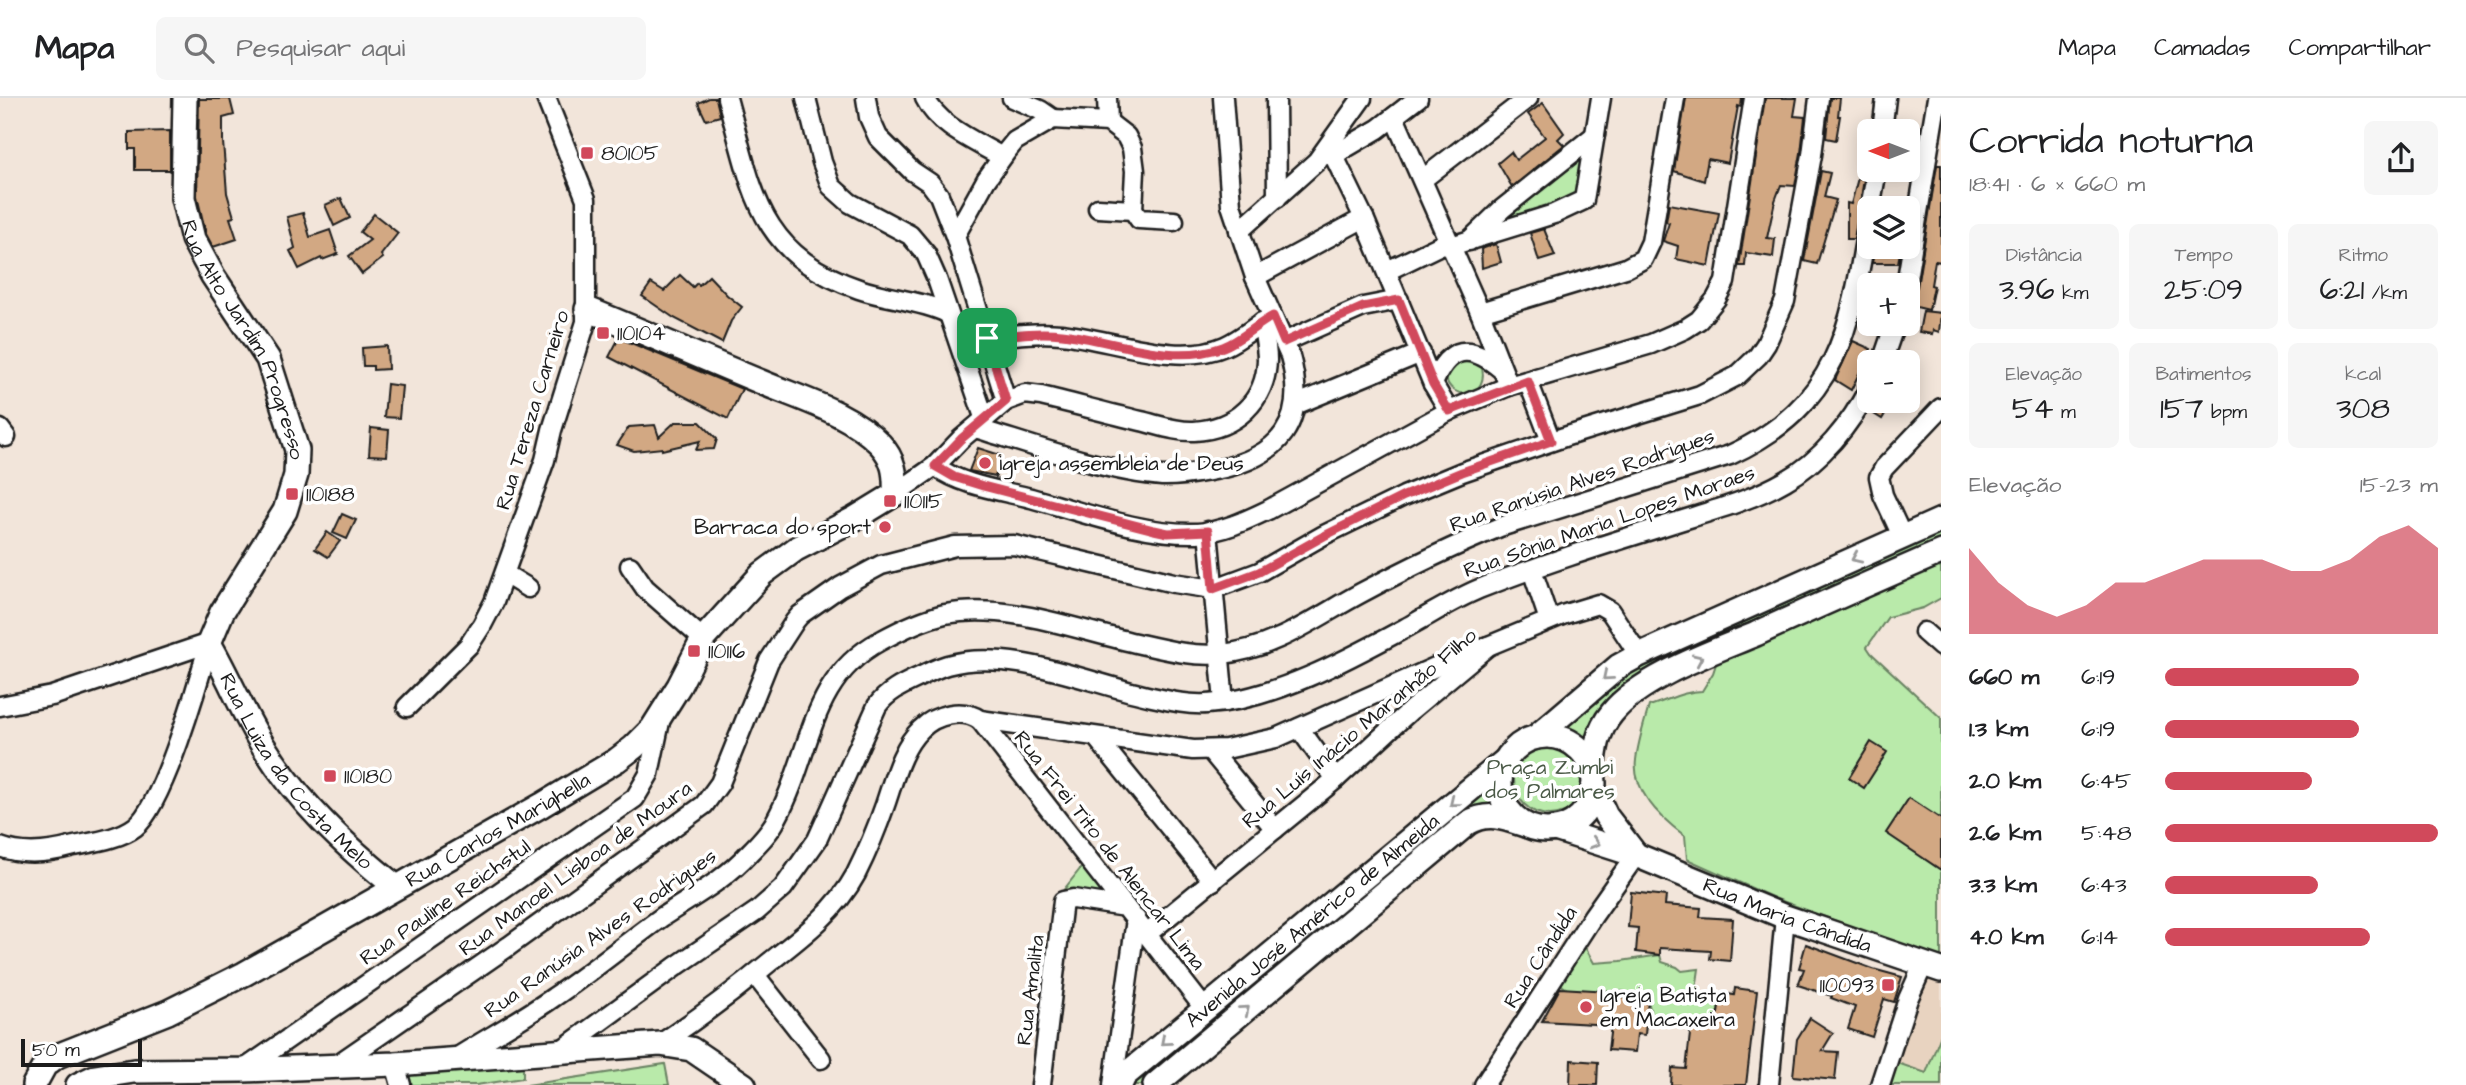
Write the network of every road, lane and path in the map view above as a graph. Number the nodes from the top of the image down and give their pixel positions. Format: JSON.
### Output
{"nodes":[{"id":1,"x":185,"y":98,"type":"edge"},
{"id":2,"x":546,"y":98,"type":"edge"},
{"id":3,"x":727,"y":98,"type":"edge"},
{"id":4,"x":806,"y":98,"type":"edge"},
{"id":5,"x":866,"y":98,"type":"edge"},
{"id":6,"x":925,"y":98,"type":"edge"},
{"id":7,"x":1012,"y":98,"type":"edge"},
{"id":8,"x":1107,"y":98,"type":"edge"},
{"id":9,"x":1223,"y":98,"type":"edge"},
{"id":10,"x":1276,"y":98,"type":"edge"},
{"id":11,"x":1362,"y":98,"type":"edge"},
{"id":12,"x":1418,"y":98,"type":"edge"},
{"id":13,"x":1528,"y":98,"type":"edge"},
{"id":14,"x":1601,"y":98,"type":"edge"},
{"id":15,"x":1675,"y":98,"type":"edge"},
{"id":16,"x":1754,"y":98,"type":"edge"},
{"id":17,"x":1819,"y":98,"type":"edge"},
{"id":18,"x":1886,"y":98,"type":"edge"},
{"id":19,"x":1937,"y":98,"type":"edge"},
{"id":20,"x":1394,"y":117,"type":"junction"},
{"id":21,"x":1052,"y":119,"type":"junction"},
{"id":22,"x":1883,"y":119,"type":"edge"},
{"id":23,"x":1108,"y":122,"type":"junction"},
{"id":24,"x":1595,"y":135,"type":"junction"},
{"id":25,"x":1331,"y":151,"type":"junction"},
{"id":26,"x":1002,"y":157,"type":"junction"},
{"id":27,"x":1423,"y":179,"type":"junction"},
{"id":28,"x":1277,"y":198,"type":"junction"},
{"id":29,"x":1098,"y":208,"type":"dead end"},
{"id":30,"x":1133,"y":210,"type":"junction"},
{"id":31,"x":1364,"y":218,"type":"junction"},
{"id":32,"x":1174,"y":221,"type":"dead end"},
{"id":33,"x":1239,"y":231,"type":"junction"},
{"id":34,"x":954,"y":236,"type":"junction"},
{"id":35,"x":1469,"y":241,"type":"junction"},
{"id":36,"x":1450,"y":243,"type":"junction"},
{"id":37,"x":1861,"y":259,"type":"edge"},
{"id":38,"x":1387,"y":271,"type":"junction"},
{"id":39,"x":1908,"y":273,"type":"edge"},
{"id":40,"x":1255,"y":277,"type":"junction"},
{"id":41,"x":1399,"y":300,"type":"junction"},
{"id":42,"x":587,"y":309,"type":"junction"},
{"id":43,"x":1480,"y":312,"type":"junction"},
{"id":44,"x":947,"y":313,"type":"junction"},
{"id":45,"x":1268,"y":319,"type":"junction"},
{"id":46,"x":987,"y":338,"type":"junction"},
{"id":47,"x":1284,"y":342,"type":"junction"},
{"id":48,"x":1420,"y":353,"type":"junction"},
{"id":49,"x":1507,"y":379,"type":"junction"},
{"id":50,"x":1528,"y":381,"type":"junction"},
{"id":51,"x":1433,"y":384,"type":"junction"},
{"id":52,"x":1006,"y":401,"type":"junction"},
{"id":53,"x":1295,"y":405,"type":"junction"},
{"id":54,"x":1941,"y":408,"type":"edge"},
{"id":55,"x":1449,"y":411,"type":"junction"},
{"id":56,"x":1857,"y":411,"type":"edge"},
{"id":57,"x":980,"y":424,"type":"junction"},
{"id":58,"x":1551,"y":441,"type":"junction"},
{"id":59,"x":935,"y":466,"type":"junction"},
{"id":60,"x":905,"y":487,"type":"junction"},
{"id":61,"x":1941,"y":520,"type":"edge"},
{"id":62,"x":1208,"y":531,"type":"junction"},
{"id":63,"x":1903,"y":538,"type":"junction"},
{"id":64,"x":1941,"y":552,"type":"edge"},
{"id":65,"x":630,"y":566,"type":"dead end"},
{"id":66,"x":1532,"y":570,"type":"junction"},
{"id":67,"x":505,"y":574,"type":"junction"},
{"id":68,"x":528,"y":588,"type":"dead end"},
{"id":69,"x":1213,"y":589,"type":"junction"},
{"id":70,"x":1549,"y":620,"type":"junction"},
{"id":71,"x":1924,"y":632,"type":"dead end"},
{"id":72,"x":703,"y":639,"type":"junction"},
{"id":73,"x":209,"y":643,"type":"junction"},
{"id":74,"x":1488,"y":646,"type":"junction"},
{"id":75,"x":1941,"y":647,"type":"edge"},
{"id":76,"x":1220,"y":654,"type":"junction"},
{"id":77,"x":1639,"y":655,"type":"junction"},
{"id":78,"x":1392,"y":688,"type":"junction"},
{"id":79,"x":1224,"y":702,"type":"junction"},
{"id":80,"x":0,"y":706,"type":"edge"},
{"id":81,"x":407,"y":708,"type":"dead end"},
{"id":82,"x":1411,"y":710,"type":"junction"},
{"id":83,"x":661,"y":715,"type":"junction"},
{"id":84,"x":980,"y":720,"type":"junction"},
{"id":85,"x":1299,"y":729,"type":"junction"},
{"id":86,"x":1096,"y":737,"type":"junction"},
{"id":87,"x":1536,"y":737,"type":"junction"},
{"id":88,"x":1211,"y":751,"type":"junction"},
{"id":89,"x":1507,"y":759,"type":"junction"},
{"id":90,"x":1336,"y":779,"type":"junction"},
{"id":91,"x":1593,"y":780,"type":"junction"},
{"id":92,"x":1525,"y":825,"type":"junction"},
{"id":93,"x":1275,"y":829,"type":"junction"},
{"id":94,"x":1555,"y":829,"type":"junction"},
{"id":95,"x":0,"y":847,"type":"edge"},
{"id":96,"x":1636,"y":855,"type":"junction"},
{"id":97,"x":1213,"y":881,"type":"junction"},
{"id":98,"x":396,"y":887,"type":"junction"},
{"id":99,"x":1130,"y":913,"type":"junction"},
{"id":100,"x":1785,"y":917,"type":"junction"},
{"id":101,"x":1147,"y":934,"type":"junction"},
{"id":102,"x":1932,"y":967,"type":"edge"},
{"id":103,"x":755,"y":975,"type":"junction"},
{"id":104,"x":1204,"y":1008,"type":"junction"},
{"id":105,"x":660,"y":1044,"type":"junction"},
{"id":106,"x":560,"y":1051,"type":"junction"},
{"id":107,"x":456,"y":1058,"type":"junction"},
{"id":108,"x":821,"y":1059,"type":"dead end"},
{"id":109,"x":335,"y":1066,"type":"junction"},
{"id":110,"x":243,"y":1070,"type":"junction"},
{"id":111,"x":398,"y":1074,"type":"edge"},
{"id":112,"x":34,"y":1085,"type":"edge"},
{"id":113,"x":78,"y":1085,"type":"edge"},
{"id":114,"x":744,"y":1085,"type":"edge"},
{"id":115,"x":1041,"y":1085,"type":"edge"},
{"id":116,"x":1113,"y":1085,"type":"edge"},
{"id":117,"x":1120,"y":1085,"type":"edge"},
{"id":118,"x":1155,"y":1085,"type":"edge"},
{"id":119,"x":1484,"y":1085,"type":"edge"},
{"id":120,"x":1769,"y":1085,"type":"edge"},
{"id":121,"x":1880,"y":1085,"type":"edge"}],
"edges":[{"from":1,"to":73,"type":"street","name":"Rua Alto Jardim Progresso"},
{"from":2,"to":42,"type":"street","name":"Rua Tereza Carneiro"},
{"from":3,"to":44,"type":"street"},
{"from":4,"to":44,"type":"street"},
{"from":5,"to":34,"type":"street"},
{"from":6,"to":26,"type":"street"},
{"from":7,"to":21,"type":"street"},
{"from":8,"to":23,"type":"street"},
{"from":9,"to":33,"type":"street"},
{"from":10,"to":28,"type":"street"},
{"from":11,"to":25,"type":"street"},
{"from":12,"to":20,"type":"street"},
{"from":13,"to":27,"type":"street"},
{"from":14,"to":24,"type":"street"},
{"from":15,"to":43,"type":"street"},
{"from":16,"to":50,"type":"street"},
{"from":17,"to":58,"type":"street","name":"Rua Manoel Lisboa de Moura"},
{"from":18,"to":22,"type":"street"},
{"from":19,"to":39,"type":"street"},
{"from":20,"to":25,"type":"street"},
{"from":20,"to":27,"type":"street"},
{"from":21,"to":23,"type":"street"},
{"from":21,"to":26,"type":"street"},
{"from":23,"to":30,"type":"street"},
{"from":24,"to":35,"type":"street"},
{"from":24,"to":35,"type":"street"},
{"from":25,"to":28,"type":"street"},
{"from":25,"to":31,"type":"street"},
{"from":26,"to":34,"type":"street"},
{"from":27,"to":36,"type":"street"},
{"from":28,"to":33,"type":"street"},
{"from":29,"to":30,"type":"street"},
{"from":30,"to":32,"type":"street"},
{"from":31,"to":38,"type":"street"},
{"from":31,"to":40,"type":"street"},
{"from":33,"to":40,"type":"street"},
{"from":34,"to":46,"type":"street"},
{"from":35,"to":36,"type":"street"},
{"from":36,"to":38,"type":"street"},
{"from":36,"to":43,"type":"street"},
{"from":37,"to":76,"type":"street","name":"Rua Ranúsia Alves Rodrigues"},
{"from":38,"to":41,"type":"street"},
{"from":40,"to":45,"type":"street"},
{"from":41,"to":47,"type":"street"},
{"from":41,"to":48,"type":"street"},
{"from":42,"to":60,"type":"street"},
{"from":42,"to":67,"type":"street","name":"Rua Tereza Carneiro"},
{"from":43,"to":49,"type":"street"},
{"from":44,"to":57,"type":"street"},
{"from":45,"to":46,"type":"street"},
{"from":45,"to":47,"type":"street"},
{"from":45,"to":52,"type":"street"},
{"from":46,"to":52,"type":"street"},
{"from":47,"to":53,"type":"street"},
{"from":48,"to":51,"type":"street"},
{"from":48,"to":53,"type":"street"},
{"from":49,"to":50,"type":"street"},
{"from":49,"to":51,"type":"street"},
{"from":49,"to":55,"type":"street"},
{"from":50,"to":58,"type":"street"},
{"from":51,"to":55,"type":"street"},
{"from":52,"to":57,"type":"street"},
{"from":53,"to":57,"type":"street"},
{"from":54,"to":63,"type":"street"},
{"from":55,"to":62,"type":"street"},
{"from":56,"to":66,"type":"street","name":"Rua Sônia Maria Lopes Moraes"},
{"from":57,"to":59,"type":"street"},
{"from":58,"to":69,"type":"street","name":"Rua Manoel Lisboa de Moura"},
{"from":59,"to":60,"type":"street"},
{"from":59,"to":62,"type":"street"},
{"from":60,"to":72,"type":"street","name":"Rua Carlos Marighella"},
{"from":61,"to":63,"type":"street"},
{"from":62,"to":69,"type":"street"},
{"from":63,"to":77,"type":"street","one_way":true},
{"from":91,"to":64,"type":"street","one_way":true},
{"from":65,"to":72,"type":"street"},
{"from":66,"to":70,"type":"street"},
{"from":66,"to":79,"type":"street","name":"Rua Sônia Maria Lopes Moraes"},
{"from":67,"to":68,"type":"street"},
{"from":67,"to":81,"type":"street","name":"Rua Tereza Carneiro"},
{"from":69,"to":76,"type":"street"},
{"from":69,"to":109,"type":"street","name":"Rua Manoel Lisboa de Moura"},
{"from":70,"to":74,"type":"street","name":"Rua Luís Inácio Maranhão Filho"},
{"from":70,"to":77,"type":"street","name":"Rua Luís Inácio Maranhão Filho"},
{"from":71,"to":75,"type":"street"},
{"from":72,"to":83,"type":"street","name":"Rua Carlos Marighella"},
{"from":73,"to":80,"type":"street"},
{"from":73,"to":95,"type":"street"},
{"from":73,"to":98,"type":"street","name":"Rua Luiza da Costa Melo"},
{"from":74,"to":78,"type":"street"},
{"from":74,"to":82,"type":"street","name":"Rua Luís Inácio Maranhão Filho"},
{"from":76,"to":79,"type":"street"},
{"from":76,"to":107,"type":"street","name":"Rua Ranúsia Alves Rodrigues"},
{"from":77,"to":87,"type":"street","one_way":true},
{"from":78,"to":82,"type":"street"},
{"from":78,"to":85,"type":"street"},
{"from":79,"to":106,"type":"street","name":"Rua Sônia Maria Lopes Moraes"},
{"from":82,"to":90,"type":"street","name":"Rua Luís Inácio Maranhão Filho"},
{"from":83,"to":98,"type":"street","name":"Rua Carlos Marighella"},
{"from":83,"to":110,"type":"street","name":"Rua Pauline Reichstul"},
{"from":84,"to":86,"type":"street"},
{"from":84,"to":99,"type":"street","name":"Rua Frei Tito de Alencar Lima"},
{"from":84,"to":103,"type":"street"},
{"from":85,"to":88,"type":"street"},
{"from":85,"to":90,"type":"street"},
{"from":86,"to":88,"type":"street"},
{"from":86,"to":97,"type":"street"},
{"from":87,"to":89,"type":"street"},
{"from":87,"to":91,"type":"street"},
{"from":88,"to":93,"type":"street"},
{"from":89,"to":92,"type":"street"},
{"from":89,"to":104,"type":"street","name":"Avenida José Américo de Almeida","one_way":true},
{"from":90,"to":93,"type":"street","name":"Rua Luís Inácio Maranhão Filho"},
{"from":91,"to":94,"type":"street"},
{"from":91,"to":96,"type":"street","name":"Rua Maria Cândida"},
{"from":92,"to":94,"type":"street"},
{"from":118,"to":92,"type":"street","name":"Avenida José Américo de Almeida","one_way":true},
{"from":93,"to":97,"type":"street","name":"Rua Luís Inácio Maranhão Filho"},
{"from":94,"to":96,"type":"street","name":"Rua Maria Cândida","one_way":true},
{"from":96,"to":100,"type":"street","name":"Rua Maria Cândida"},
{"from":96,"to":119,"type":"street","name":"Rua Cândida"},
{"from":97,"to":101,"type":"street","name":"Rua Luís Inácio Maranhão Filho"},
{"from":98,"to":112,"type":"street","name":"Rua Carlos Marighella"},
{"from":99,"to":101,"type":"street","name":"Rua Frei Tito de Alencar Lima"},
{"from":99,"to":115,"type":"street","name":"Rua Amalita"},
{"from":99,"to":116,"type":"street"},
{"from":100,"to":102,"type":"street","name":"Rua Maria Cândida"},
{"from":100,"to":120,"type":"street"},
{"from":101,"to":104,"type":"street","name":"Rua Frei Tito de Alencar Lima"},
{"from":102,"to":121,"type":"street"},
{"from":103,"to":105,"type":"street"},
{"from":103,"to":108,"type":"street"},
{"from":104,"to":117,"type":"street","name":"Avenida José Américo de Almeida","one_way":true},
{"from":105,"to":106,"type":"street"},
{"from":105,"to":114,"type":"street"},
{"from":106,"to":107,"type":"street"},
{"from":107,"to":111,"type":"street"},
{"from":109,"to":110,"type":"street"},
{"from":109,"to":111,"type":"street"},
{"from":110,"to":113,"type":"street"}]}
